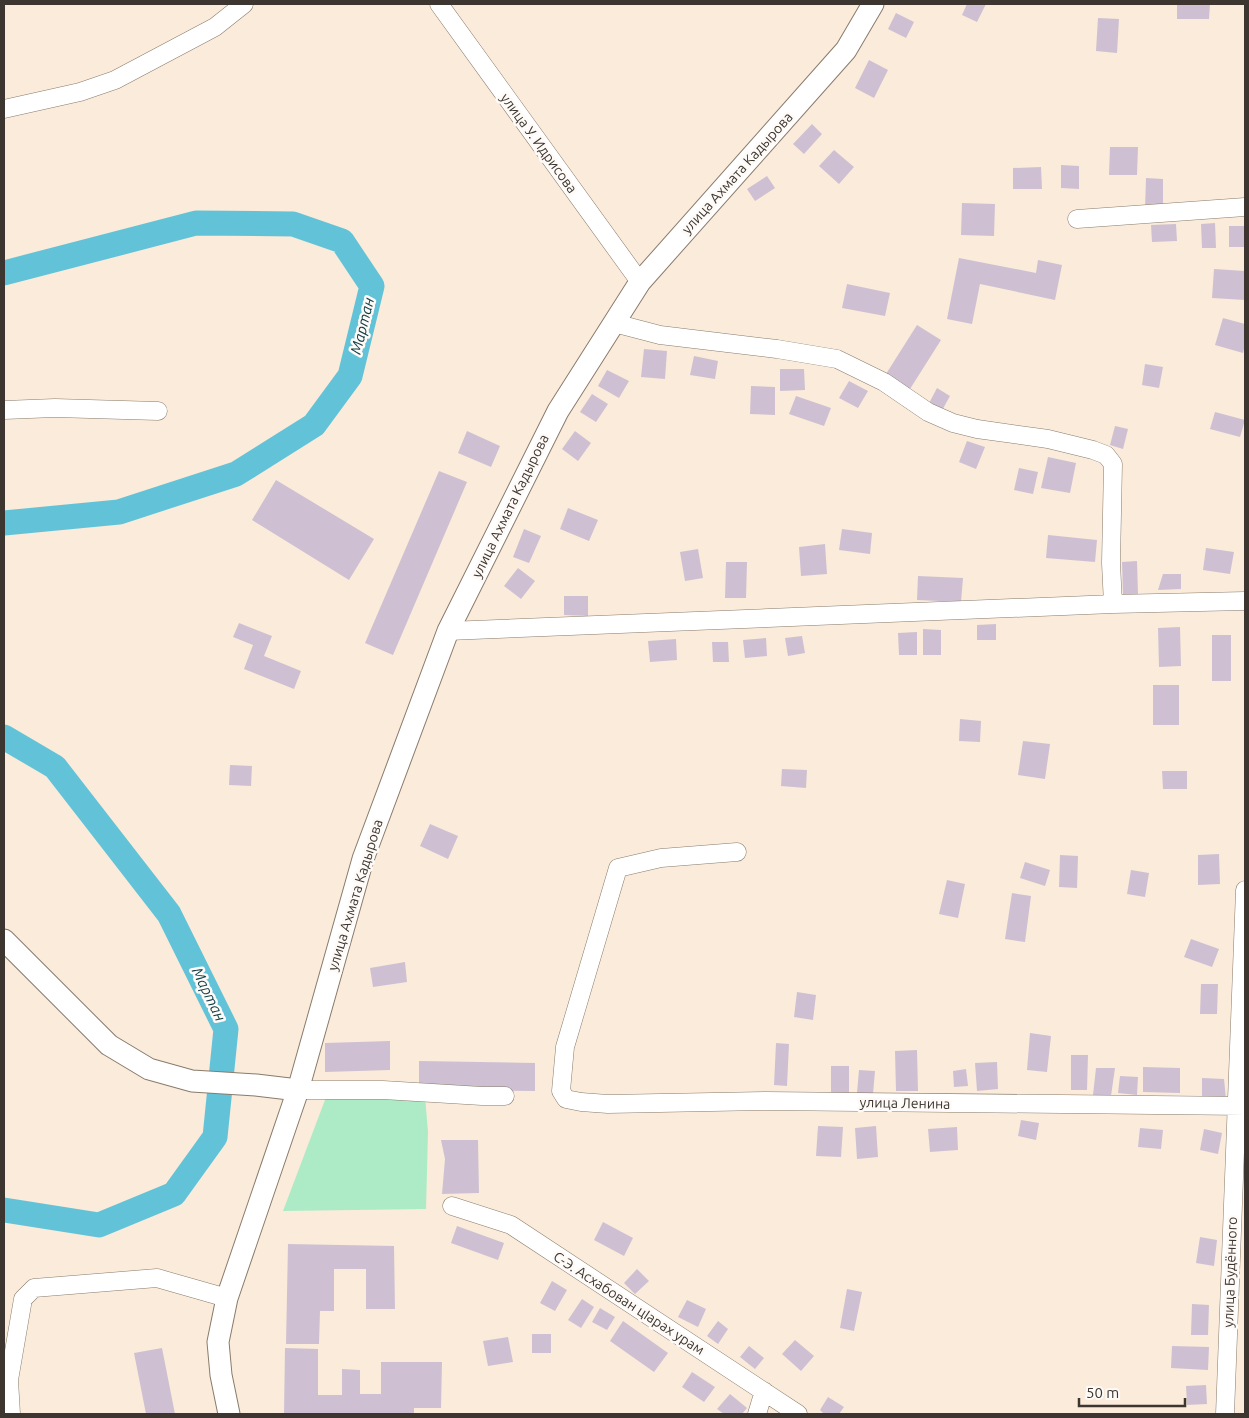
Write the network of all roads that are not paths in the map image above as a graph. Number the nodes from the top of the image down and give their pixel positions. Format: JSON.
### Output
{"nodes":[{"id":1,"x":244,"y":4,"type":"edge"},
{"id":2,"x":439,"y":4,"type":"edge"},
{"id":3,"x":874,"y":4,"type":"edge"},
{"id":4,"x":4,"y":108,"type":"edge"},
{"id":5,"x":1245,"y":208,"type":"edge"},
{"id":6,"x":1077,"y":220,"type":"dead end"},
{"id":7,"x":640,"y":282,"type":"junction"},
{"id":8,"x":614,"y":323,"type":"junction"},
{"id":9,"x":4,"y":410,"type":"edge"},
{"id":10,"x":158,"y":411,"type":"dead end"},
{"id":11,"x":1245,"y":601,"type":"edge"},
{"id":12,"x":1113,"y":604,"type":"junction"},
{"id":13,"x":448,"y":631,"type":"junction"},
{"id":14,"x":737,"y":852,"type":"dead end"},
{"id":15,"x":1245,"y":890,"type":"edge"},
{"id":16,"x":4,"y":940,"type":"edge"},
{"id":17,"x":298,"y":1090,"type":"junction"},
{"id":18,"x":505,"y":1096,"type":"dead end"},
{"id":19,"x":1241,"y":1106,"type":"edge"},
{"id":20,"x":452,"y":1206,"type":"dead end"},
{"id":21,"x":227,"y":1298,"type":"junction"},
{"id":22,"x":764,"y":1391,"type":"junction"},
{"id":23,"x":11,"y":1414,"type":"edge"},
{"id":24,"x":229,"y":1414,"type":"edge"},
{"id":25,"x":756,"y":1414,"type":"edge"},
{"id":26,"x":798,"y":1414,"type":"edge"},
{"id":27,"x":1225,"y":1414,"type":"edge"}],
"edges":[{"from":1,"to":4,"type":"street"},
{"from":2,"to":7,"type":"street","name":"улица У. Идрисова"},
{"from":3,"to":7,"type":"main road","name":"улица Ахмата Кадырова"},
{"from":5,"to":6,"type":"street"},
{"from":7,"to":8,"type":"main road","name":"улица Ахмата Кадырова"},
{"from":8,"to":12,"type":"street"},
{"from":8,"to":13,"type":"main road","name":"улица Ахмата Кадырова"},
{"from":9,"to":10,"type":"street"},
{"from":11,"to":12,"type":"street"},
{"from":12,"to":13,"type":"street"},
{"from":13,"to":17,"type":"main road","name":"улица Ахмата Кадырова"},
{"from":14,"to":19,"type":"street","name":"улица Ленина"},
{"from":15,"to":19,"type":"street","name":"улица Будённого"},
{"from":16,"to":17,"type":"main road"},
{"from":17,"to":18,"type":"street"},
{"from":17,"to":21,"type":"main road","name":"улица Ахмата Кадырова"},
{"from":19,"to":27,"type":"street","name":"улица Будённого"},
{"from":20,"to":22,"type":"street","name":"С-Э. Асхабован цIарах урам"},
{"from":21,"to":23,"type":"street"},
{"from":21,"to":24,"type":"main road","name":"улица Ахмата Кадырова"},
{"from":22,"to":25,"type":"street"},
{"from":22,"to":26,"type":"street","name":"С-Э. Асхабован цIарах урам"}]}
